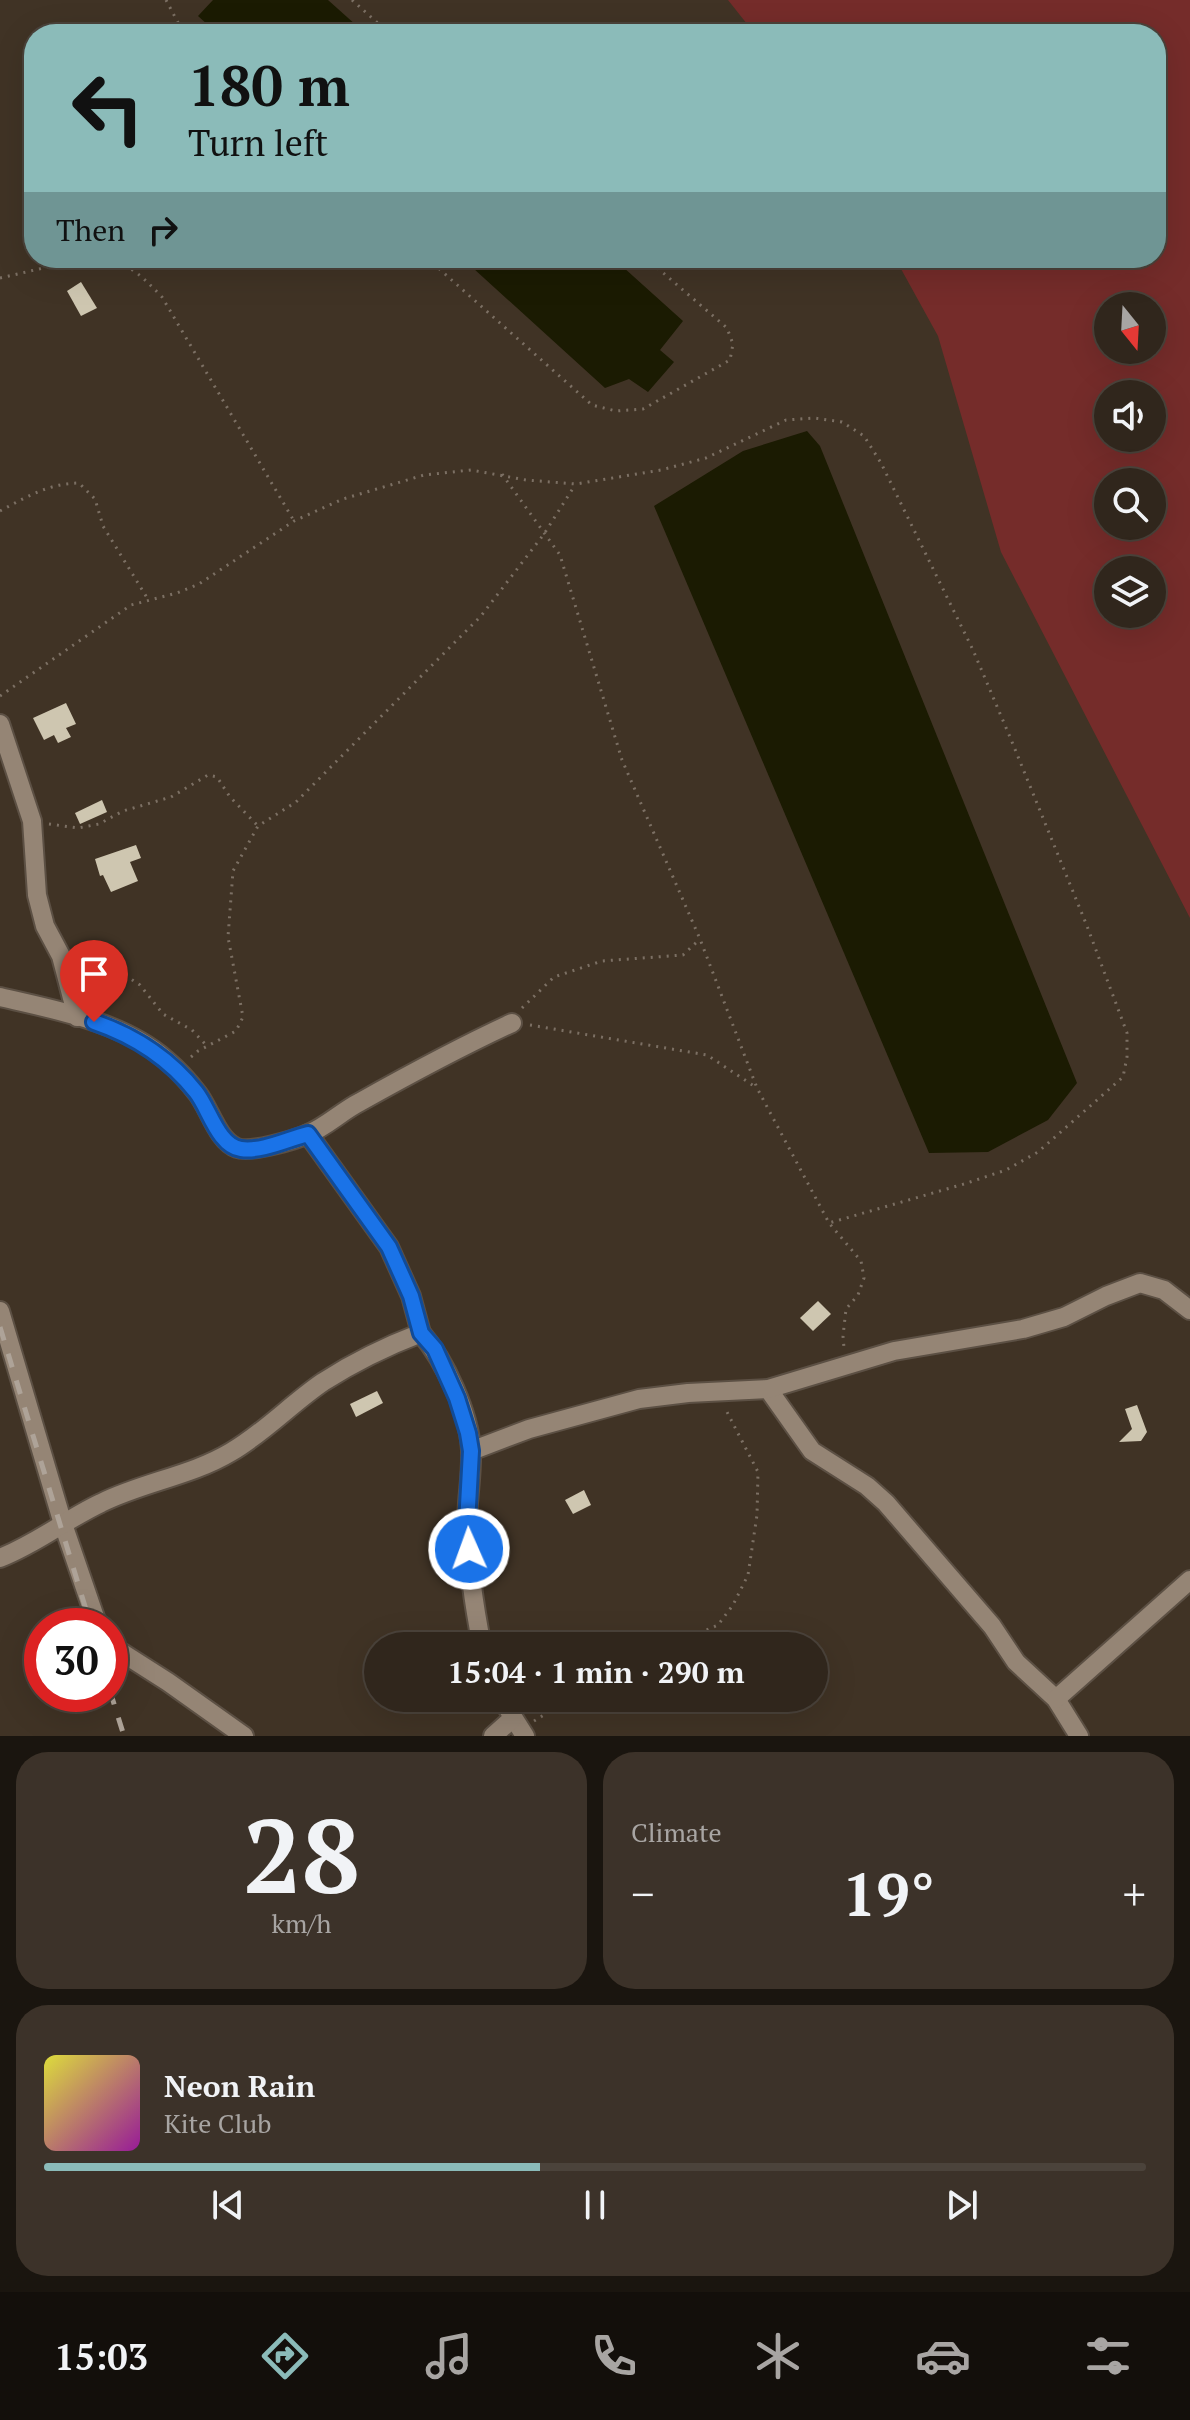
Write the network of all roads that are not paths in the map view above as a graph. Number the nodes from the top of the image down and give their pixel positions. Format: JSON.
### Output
{"nodes":[{"id":1,"x":0,"y":724,"type":"edge"},
{"id":2,"x":0,"y":997,"type":"edge"},
{"id":3,"x":77,"y":1017,"type":"junction"},
{"id":4,"x":512,"y":1023,"type":"road end"},
{"id":5,"x":308,"y":1134,"type":"junction"},
{"id":6,"x":1190,"y":1310,"type":"edge"},
{"id":7,"x":0,"y":1311,"type":"edge"},
{"id":8,"x":421,"y":1333,"type":"junction"},
{"id":9,"x":768,"y":1389,"type":"junction"},
{"id":10,"x":471,"y":1451,"type":"junction"},
{"id":11,"x":63,"y":1524,"type":"junction"},
{"id":12,"x":0,"y":1558,"type":"edge"},
{"id":13,"x":1190,"y":1580,"type":"edge"},
{"id":14,"x":92,"y":1608,"type":"edge"},
{"id":15,"x":479,"y":1632,"type":"edge"},
{"id":16,"x":128,"y":1656,"type":"edge"},
{"id":17,"x":1056,"y":1699,"type":"junction"},
{"id":18,"x":519,"y":1728,"type":"edge"},
{"id":19,"x":244,"y":1736,"type":"edge"},
{"id":20,"x":493,"y":1736,"type":"edge"},
{"id":21,"x":1079,"y":1736,"type":"edge"}],
"edges":[{"from":1,"to":3,"type":"street"},
{"from":2,"to":3,"type":"street"},
{"from":3,"to":5,"type":"street"},
{"from":4,"to":5,"type":"street"},
{"from":5,"to":8,"type":"street"},
{"from":6,"to":9,"type":"street"},
{"from":7,"to":11,"type":"street"},
{"from":8,"to":10,"type":"street"},
{"from":8,"to":11,"type":"street"},
{"from":9,"to":10,"type":"street"},
{"from":9,"to":17,"type":"street"},
{"from":10,"to":15,"type":"street"},
{"from":11,"to":12,"type":"street"},
{"from":11,"to":14,"type":"street"},
{"from":13,"to":17,"type":"street"},
{"from":16,"to":19,"type":"street"},
{"from":17,"to":21,"type":"street"},
{"from":18,"to":20,"type":"street"}]}
